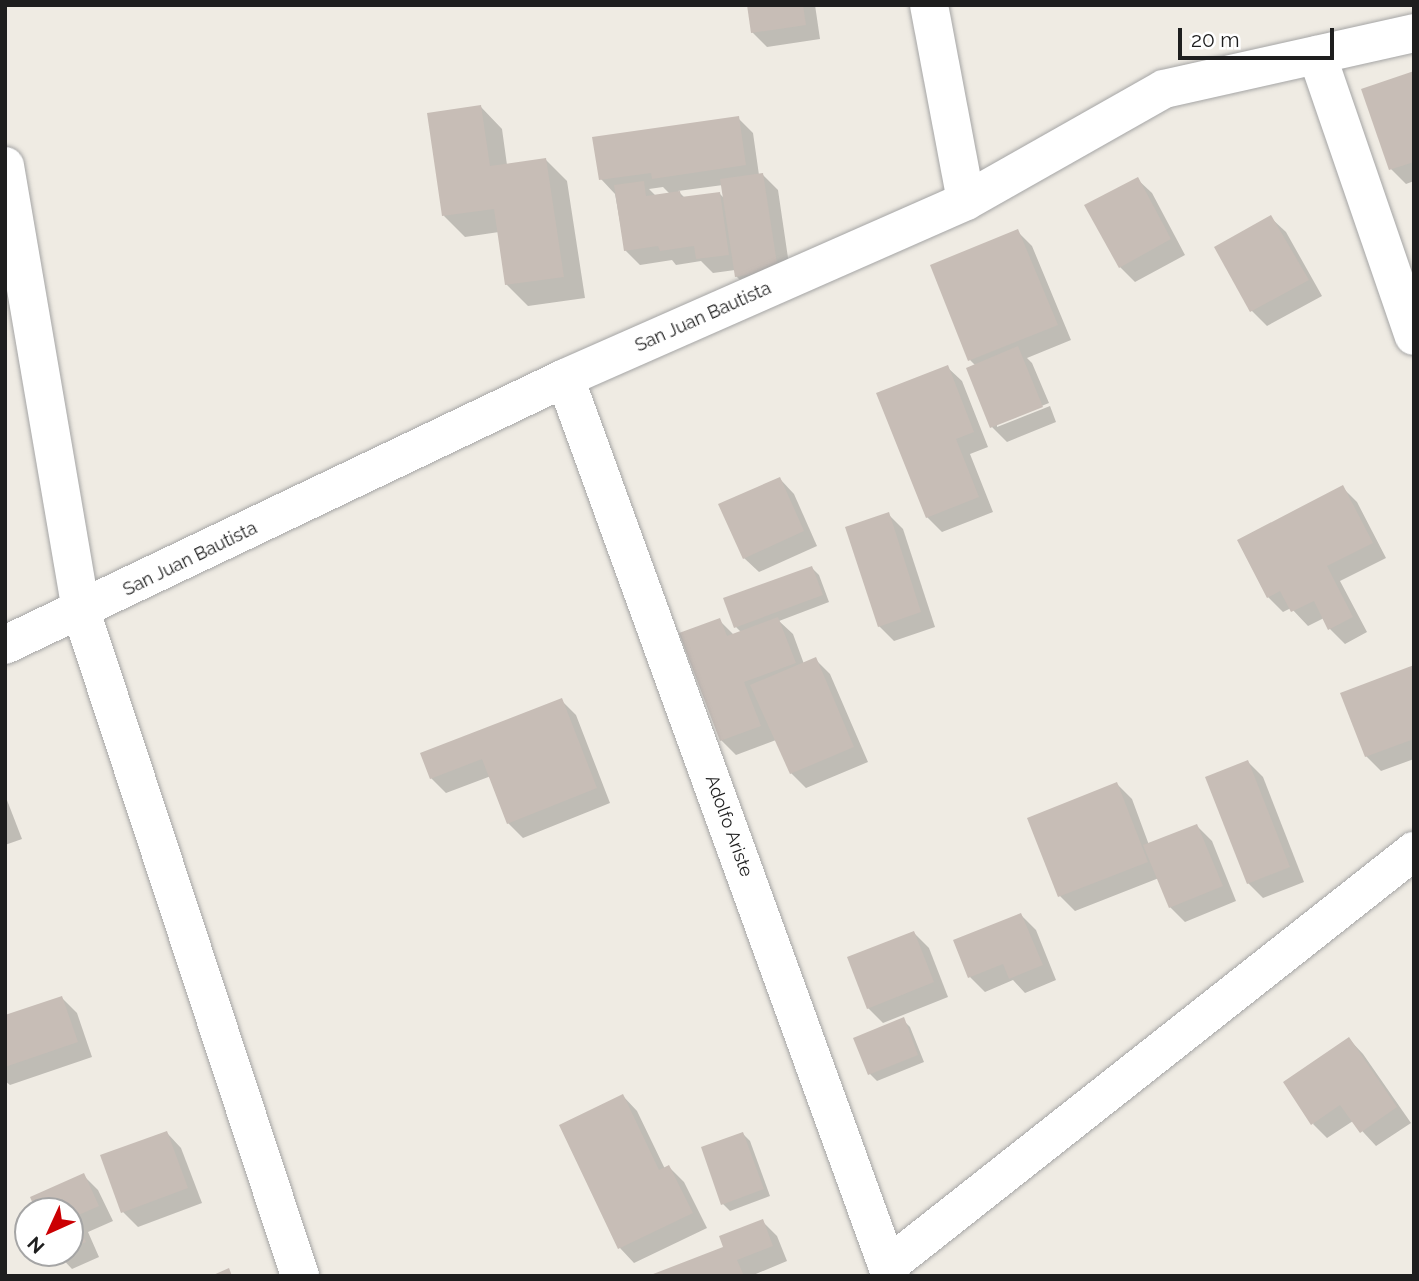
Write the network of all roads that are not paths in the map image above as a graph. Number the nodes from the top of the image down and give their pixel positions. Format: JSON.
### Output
{"nodes":[{"id":1,"x":929,"y":5,"type":"edge"},
{"id":2,"x":1414,"y":33,"type":"edge"},
{"id":3,"x":1317,"y":54,"type":"junction"},
{"id":4,"x":5,"y":166,"type":"edge"},
{"id":5,"x":966,"y":201,"type":"junction"},
{"id":6,"x":1414,"y":336,"type":"edge"},
{"id":7,"x":565,"y":377,"type":"junction"},
{"id":8,"x":80,"y":611,"type":"junction"},
{"id":9,"x":5,"y":645,"type":"edge"},
{"id":10,"x":1412,"y":858,"type":"edge"},
{"id":11,"x":890,"y":1270,"type":"edge"},
{"id":12,"x":300,"y":1276,"type":"edge"}],
"edges":[{"from":1,"to":5,"type":"street"},
{"from":2,"to":3,"type":"street","name":"San Juan Bautista"},
{"from":3,"to":5,"type":"street","name":"San Juan Bautista"},
{"from":3,"to":6,"type":"street"},
{"from":4,"to":8,"type":"street"},
{"from":5,"to":7,"type":"street","name":"San Juan Bautista"},
{"from":7,"to":8,"type":"street","name":"San Juan Bautista"},
{"from":7,"to":11,"type":"street","name":"Adolfo Ariste"},
{"from":8,"to":9,"type":"street","name":"San Juan Bautista"},
{"from":8,"to":12,"type":"street"},
{"from":10,"to":11,"type":"street"}]}
